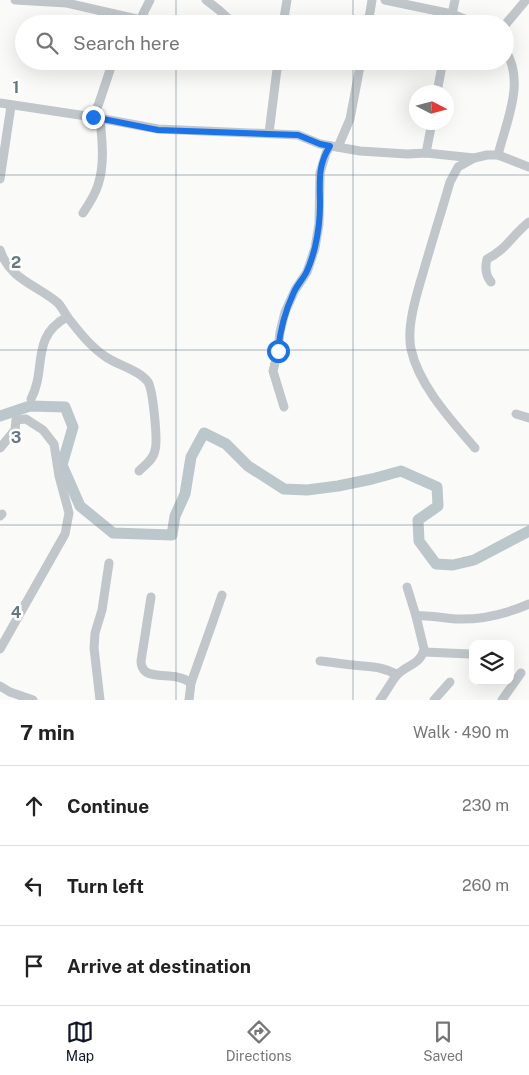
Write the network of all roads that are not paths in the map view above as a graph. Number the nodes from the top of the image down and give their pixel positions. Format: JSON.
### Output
{"nodes":[{"id":1,"x":15,"y":0,"type":"edge"},
{"id":2,"x":150,"y":0,"type":"edge"},
{"id":3,"x":206,"y":0,"type":"edge"},
{"id":4,"x":287,"y":0,"type":"edge"},
{"id":5,"x":372,"y":0,"type":"edge"},
{"id":6,"x":385,"y":0,"type":"edge"},
{"id":7,"x":455,"y":0,"type":"edge"},
{"id":8,"x":526,"y":0,"type":"edge"},
{"id":9,"x":68,"y":2,"type":"edge"},
{"id":10,"x":452,"y":14,"type":"joint"},
{"id":11,"x":114,"y":15,"type":"edge"},
{"id":12,"x":142,"y":15,"type":"edge"},
{"id":13,"x":224,"y":15,"type":"edge"},
{"id":14,"x":284,"y":15,"type":"edge"},
{"id":15,"x":370,"y":15,"type":"edge"},
{"id":16,"x":513,"y":15,"type":"edge"},
{"id":17,"x":514,"y":66,"type":"edge"},
{"id":18,"x":110,"y":70,"type":"edge"},
{"id":19,"x":277,"y":70,"type":"edge"},
{"id":20,"x":359,"y":70,"type":"edge"},
{"id":21,"x":441,"y":70,"type":"edge"},
{"id":22,"x":438,"y":85,"type":"edge"},
{"id":23,"x":0,"y":103,"type":"edge"},
{"id":24,"x":10,"y":106,"type":"junction"},
{"id":25,"x":96,"y":118,"type":"junction"},
{"id":26,"x":430,"y":130,"type":"edge"},
{"id":27,"x":269,"y":133,"type":"junction"},
{"id":28,"x":334,"y":146,"type":"junction"},
{"id":29,"x":426,"y":153,"type":"junction"},
{"id":30,"x":498,"y":155,"type":"junction"},
{"id":31,"x":474,"y":158,"type":"junction"},
{"id":32,"x":529,"y":166,"type":"edge"},
{"id":33,"x":0,"y":179,"type":"edge"},
{"id":34,"x":83,"y":213,"type":"dead end"},
{"id":35,"x":529,"y":222,"type":"edge"},
{"id":36,"x":0,"y":250,"type":"edge"},
{"id":37,"x":490,"y":282,"type":"dead end"},
{"id":38,"x":68,"y":317,"type":"junction"},
{"id":39,"x":31,"y":399,"type":"dead end"},
{"id":40,"x":284,"y":408,"type":"dead end"},
{"id":41,"x":516,"y":414,"type":"dead end"},
{"id":42,"x":529,"y":418,"type":"edge"},
{"id":43,"x":0,"y":448,"type":"edge"},
{"id":44,"x":476,"y":448,"type":"dead end"},
{"id":45,"x":139,"y":471,"type":"dead end"},
{"id":46,"x":109,"y":563,"type":"dead end"},
{"id":47,"x":407,"y":587,"type":"dead end"},
{"id":48,"x":222,"y":595,"type":"dead end"},
{"id":49,"x":151,"y":597,"type":"dead end"},
{"id":50,"x":529,"y":604,"type":"edge"},
{"id":51,"x":416,"y":616,"type":"junction"},
{"id":52,"x":0,"y":650,"type":"edge"},
{"id":53,"x":424,"y":652,"type":"junction"},
{"id":54,"x":469,"y":654,"type":"edge"},
{"id":55,"x":320,"y":661,"type":"dead end"},
{"id":56,"x":521,"y":674,"type":"dead end"},
{"id":57,"x":397,"y":675,"type":"junction"},
{"id":58,"x":450,"y":682,"type":"dead end"},
{"id":59,"x":190,"y":683,"type":"junction"},
{"id":60,"x":0,"y":686,"type":"edge"},
{"id":61,"x":33,"y":700,"type":"edge"},
{"id":62,"x":100,"y":700,"type":"edge"},
{"id":63,"x":189,"y":700,"type":"edge"},
{"id":64,"x":380,"y":700,"type":"edge"},
{"id":65,"x":434,"y":700,"type":"edge"},
{"id":66,"x":502,"y":700,"type":"edge"}],
"edges":[{"from":1,"to":9,"type":"street"},
{"from":2,"to":12,"type":"street"},
{"from":3,"to":13,"type":"street"},
{"from":4,"to":14,"type":"street"},
{"from":5,"to":15,"type":"street"},
{"from":6,"to":10,"type":"street"},
{"from":7,"to":10,"type":"street"},
{"from":8,"to":16,"type":"street"},
{"from":9,"to":11,"type":"street"},
{"from":17,"to":30,"type":"street"},
{"from":18,"to":25,"type":"street"},
{"from":19,"to":27,"type":"street"},
{"from":20,"to":28,"type":"street"},
{"from":21,"to":22,"type":"street"},
{"from":23,"to":24,"type":"street"},
{"from":24,"to":25,"type":"street"},
{"from":24,"to":33,"type":"street"},
{"from":25,"to":27,"type":"street"},
{"from":25,"to":34,"type":"street"},
{"from":26,"to":29,"type":"street"},
{"from":27,"to":28,"type":"street"},
{"from":28,"to":29,"type":"street"},
{"from":28,"to":40,"type":"street"},
{"from":29,"to":31,"type":"street"},
{"from":30,"to":31,"type":"street"},
{"from":30,"to":32,"type":"street"},
{"from":31,"to":44,"type":"street"},
{"from":35,"to":37,"type":"street"},
{"from":36,"to":38,"type":"street"},
{"from":38,"to":39,"type":"street"},
{"from":38,"to":45,"type":"street"},
{"from":41,"to":42,"type":"street"},
{"from":43,"to":52,"type":"street"},
{"from":46,"to":62,"type":"street"},
{"from":47,"to":51,"type":"street"},
{"from":48,"to":59,"type":"street"},
{"from":49,"to":59,"type":"street"},
{"from":50,"to":51,"type":"street"},
{"from":51,"to":53,"type":"street"},
{"from":53,"to":54,"type":"street"},
{"from":53,"to":57,"type":"street"},
{"from":55,"to":57,"type":"street"},
{"from":56,"to":66,"type":"street"},
{"from":57,"to":64,"type":"street"},
{"from":58,"to":65,"type":"street"},
{"from":59,"to":63,"type":"street"},
{"from":60,"to":61,"type":"street"}]}
